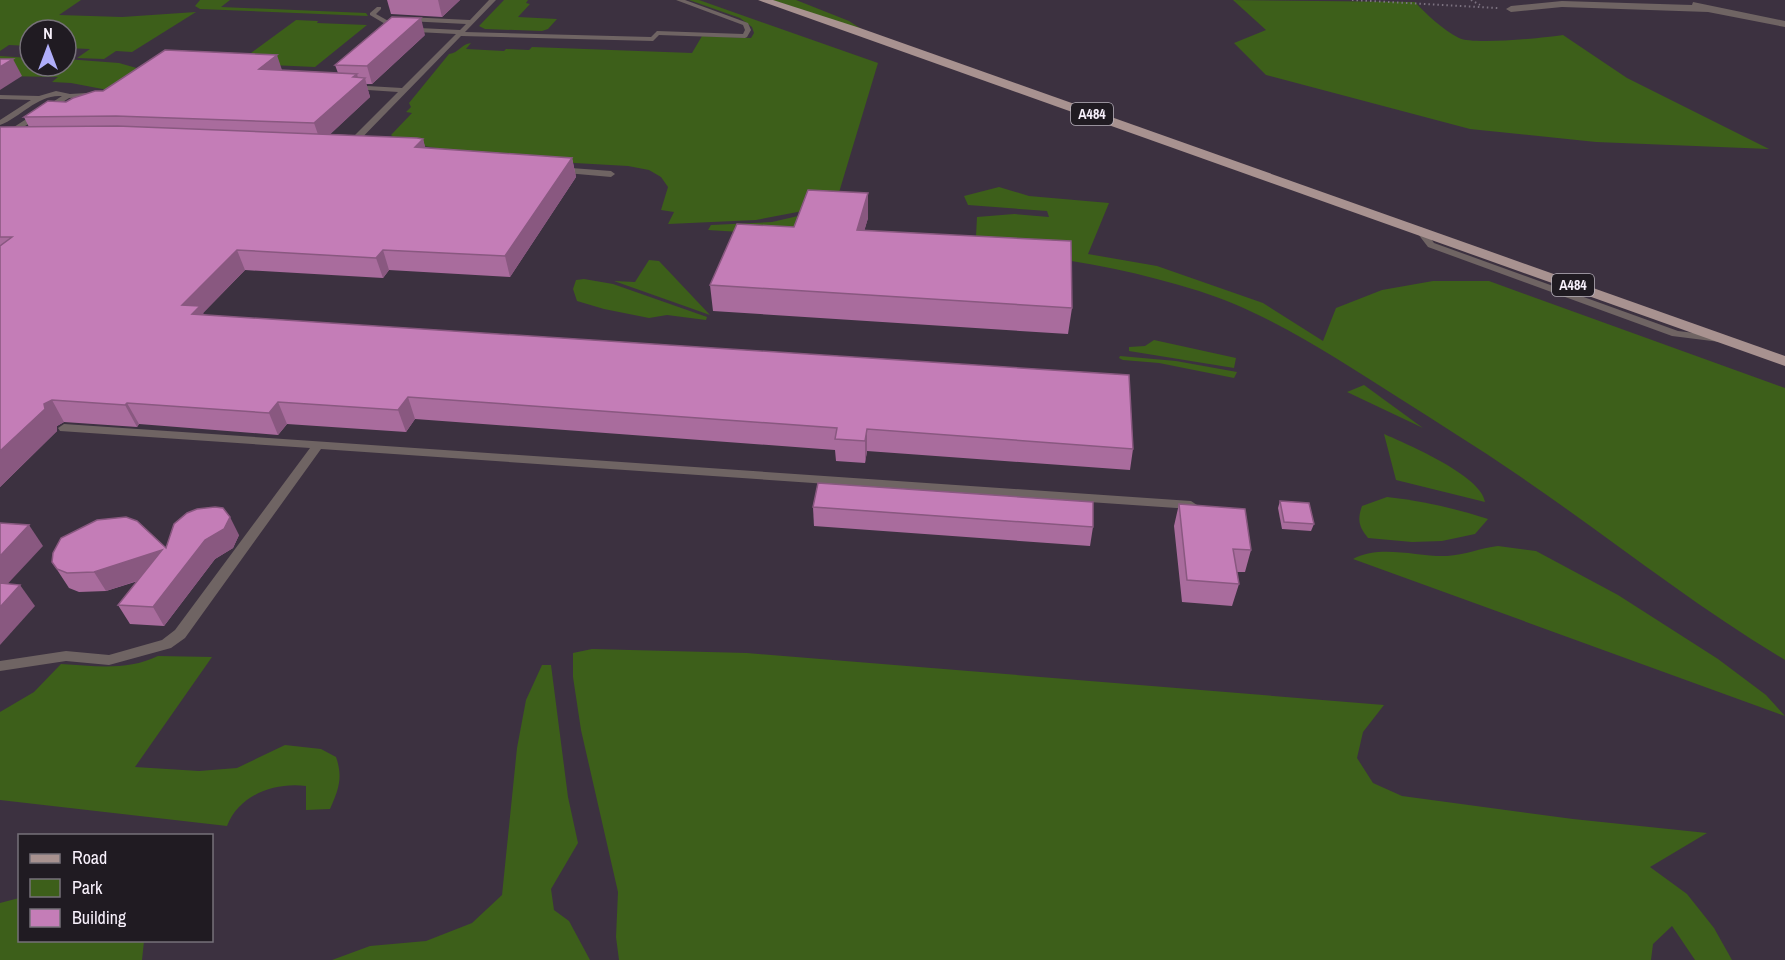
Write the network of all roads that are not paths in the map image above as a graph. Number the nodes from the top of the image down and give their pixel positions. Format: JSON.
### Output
{"nodes":[{"id":1,"x":493,"y":0,"type":"edge"},
{"id":2,"x":679,"y":0,"type":"edge"},
{"id":3,"x":763,"y":0,"type":"edge"},
{"id":4,"x":1691,"y":0,"type":"edge"},
{"id":5,"x":379,"y":8,"type":"dead end"},
{"id":6,"x":1511,"y":9,"type":"dead end"},
{"id":7,"x":1708,"y":9,"type":"junction"},
{"id":8,"x":379,"y":18,"type":"junction"},
{"id":9,"x":471,"y":22,"type":"junction"},
{"id":10,"x":1785,"y":24,"type":"edge"},
{"id":11,"x":397,"y":28,"type":"junction"},
{"id":12,"x":384,"y":29,"type":"edge"},
{"id":13,"x":462,"y":32,"type":"junction"},
{"id":14,"x":343,"y":87,"type":"edge"},
{"id":15,"x":406,"y":90,"type":"junction"},
{"id":16,"x":67,"y":96,"type":"junction"},
{"id":17,"x":0,"y":98,"type":"edge"},
{"id":18,"x":10,"y":98,"type":"junction"},
{"id":19,"x":39,"y":98,"type":"junction"},
{"id":20,"x":111,"y":99,"type":"edge"},
{"id":21,"x":0,"y":104,"type":"edge"},
{"id":22,"x":40,"y":114,"type":"junction"},
{"id":23,"x":58,"y":115,"type":"edge"},
{"id":24,"x":0,"y":123,"type":"edge"},
{"id":25,"x":0,"y":141,"type":"edge"},
{"id":26,"x":12,"y":141,"type":"edge"},
{"id":27,"x":335,"y":148,"type":"edge"},
{"id":28,"x":347,"y":148,"type":"junction"},
{"id":29,"x":358,"y":148,"type":"edge"},
{"id":30,"x":544,"y":169,"type":"edge"},
{"id":31,"x":611,"y":174,"type":"dead end"},
{"id":32,"x":1785,"y":361,"type":"edge"},
{"id":33,"x":64,"y":428,"type":"dead end"},
{"id":34,"x":317,"y":447,"type":"junction"},
{"id":35,"x":1191,"y":506,"type":"edge"},
{"id":36,"x":0,"y":666,"type":"edge"}],
"edges":[{"from":1,"to":9,"type":"lane"},
{"from":2,"to":13,"type":"lane"},
{"from":3,"to":32,"type":"main road","number":"A484"},
{"from":4,"to":7,"type":"street"},
{"from":5,"to":8,"type":"lane"},
{"from":6,"to":7,"type":"street"},
{"from":7,"to":10,"type":"street"},
{"from":8,"to":9,"type":"lane"},
{"from":8,"to":11,"type":"lane"},
{"from":9,"to":13,"type":"lane"},
{"from":11,"to":12,"type":"lane"},
{"from":11,"to":13,"type":"lane"},
{"from":13,"to":15,"type":"lane"},
{"from":14,"to":15,"type":"lane"},
{"from":15,"to":28,"type":"lane"},
{"from":16,"to":19,"type":"lane"},
{"from":16,"to":20,"type":"lane"},
{"from":16,"to":22,"type":"lane"},
{"from":17,"to":18,"type":"lane"},
{"from":18,"to":19,"type":"lane"},
{"from":18,"to":21,"type":"lane"},
{"from":19,"to":24,"type":"lane"},
{"from":22,"to":23,"type":"lane"},
{"from":22,"to":25,"type":"lane"},
{"from":25,"to":26,"type":"lane"},
{"from":27,"to":28,"type":"lane"},
{"from":28,"to":29,"type":"lane"},
{"from":30,"to":31,"type":"lane"},
{"from":33,"to":34,"type":"lane"},
{"from":34,"to":35,"type":"lane"},
{"from":34,"to":36,"type":"lane"}]}
